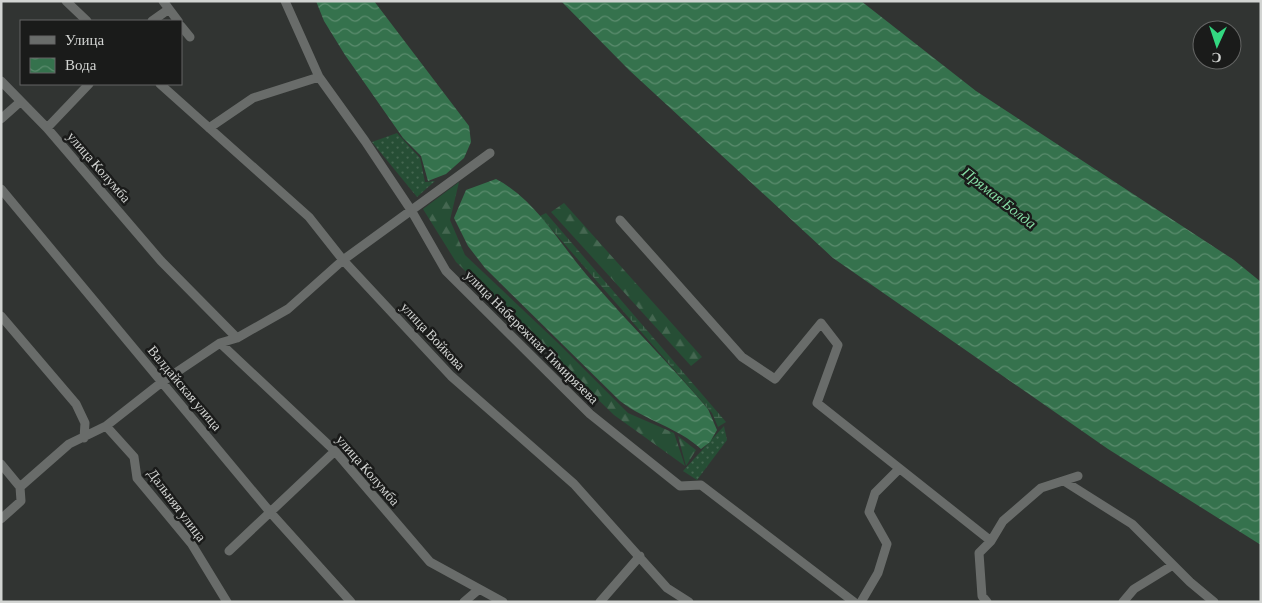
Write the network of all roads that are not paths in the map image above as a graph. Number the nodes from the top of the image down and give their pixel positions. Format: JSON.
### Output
{"nodes":[{"id":1,"x":66,"y":1,"type":"edge"},
{"id":2,"x":285,"y":1,"type":"edge"},
{"id":3,"x":166,"y":5,"type":"edge"},
{"id":4,"x":86,"y":20,"type":"edge"},
{"id":5,"x":153,"y":20,"type":"edge"},
{"id":6,"x":177,"y":20,"type":"edge"},
{"id":7,"x":182,"y":27,"type":"edge"},
{"id":8,"x":190,"y":37,"type":"dead end"},
{"id":9,"x":319,"y":77,"type":"junction"},
{"id":10,"x":1,"y":81,"type":"edge"},
{"id":11,"x":89,"y":85,"type":"edge"},
{"id":12,"x":161,"y":85,"type":"edge"},
{"id":13,"x":20,"y":102,"type":"junction"},
{"id":14,"x":1,"y":119,"type":"edge"},
{"id":15,"x":47,"y":128,"type":"junction"},
{"id":16,"x":209,"y":128,"type":"junction"},
{"id":17,"x":490,"y":153,"type":"dead end"},
{"id":18,"x":1,"y":189,"type":"edge"},
{"id":19,"x":411,"y":210,"type":"junction"},
{"id":20,"x":620,"y":220,"type":"dead end"},
{"id":21,"x":343,"y":260,"type":"junction"},
{"id":22,"x":1,"y":316,"type":"edge"},
{"id":23,"x":237,"y":338,"type":"junction"},
{"id":24,"x":220,"y":343,"type":"junction"},
{"id":25,"x":162,"y":382,"type":"junction"},
{"id":26,"x":106,"y":426,"type":"junction"},
{"id":27,"x":84,"y":438,"type":"junction"},
{"id":28,"x":334,"y":451,"type":"junction"},
{"id":29,"x":1,"y":464,"type":"edge"},
{"id":30,"x":898,"y":470,"type":"junction"},
{"id":31,"x":1078,"y":476,"type":"dead end"},
{"id":32,"x":1064,"y":481,"type":"junction"},
{"id":33,"x":20,"y":487,"type":"junction"},
{"id":34,"x":270,"y":512,"type":"junction"},
{"id":35,"x":1,"y":519,"type":"edge"},
{"id":36,"x":991,"y":541,"type":"junction"},
{"id":37,"x":229,"y":551,"type":"dead end"},
{"id":38,"x":640,"y":556,"type":"junction"},
{"id":39,"x":1173,"y":565,"type":"junction"},
{"id":40,"x":478,"y":590,"type":"junction"},
{"id":41,"x":227,"y":602,"type":"edge"},
{"id":42,"x":351,"y":602,"type":"edge"},
{"id":43,"x":464,"y":602,"type":"edge"},
{"id":44,"x":503,"y":602,"type":"edge"},
{"id":45,"x":600,"y":602,"type":"edge"},
{"id":46,"x":689,"y":602,"type":"edge"},
{"id":47,"x":854,"y":602,"type":"edge"},
{"id":48,"x":861,"y":602,"type":"edge"},
{"id":49,"x":987,"y":602,"type":"edge"},
{"id":50,"x":1124,"y":602,"type":"edge"},
{"id":51,"x":1214,"y":602,"type":"edge"}],
"edges":[{"from":1,"to":4,"type":"street"},
{"from":2,"to":9,"type":"street","name":"улица Набережная Тимирязева"},
{"from":3,"to":5,"type":"street"},
{"from":3,"to":6,"type":"street"},
{"from":7,"to":8,"type":"street"},
{"from":9,"to":16,"type":"street"},
{"from":9,"to":19,"type":"street","name":"улица Набережная Тимирязева"},
{"from":10,"to":13,"type":"street","name":"улица Колумба"},
{"from":11,"to":15,"type":"street"},
{"from":12,"to":16,"type":"street","name":"улица Войкова"},
{"from":13,"to":14,"type":"street"},
{"from":13,"to":15,"type":"street","name":"улица Колумба"},
{"from":15,"to":23,"type":"street","name":"улица Колумба"},
{"from":16,"to":21,"type":"street","name":"улица Войкова"},
{"from":17,"to":19,"type":"street"},
{"from":18,"to":25,"type":"street","name":"Валдайская улица"},
{"from":19,"to":21,"type":"street"},
{"from":19,"to":47,"type":"street","name":"улица Набережная Тимирязева"},
{"from":20,"to":30,"type":"street"},
{"from":21,"to":23,"type":"street"},
{"from":21,"to":38,"type":"street","name":"улица Войкова"},
{"from":22,"to":27,"type":"street"},
{"from":23,"to":24,"type":"street"},
{"from":24,"to":25,"type":"street"},
{"from":24,"to":28,"type":"street","name":"улица Колумба"},
{"from":25,"to":26,"type":"street"},
{"from":25,"to":34,"type":"street","name":"Валдайская улица"},
{"from":26,"to":27,"type":"street"},
{"from":26,"to":41,"type":"street","name":"Дальняя улица"},
{"from":27,"to":33,"type":"street"},
{"from":28,"to":34,"type":"street"},
{"from":28,"to":40,"type":"street","name":"улица Колумба"},
{"from":29,"to":33,"type":"street"},
{"from":30,"to":36,"type":"street"},
{"from":30,"to":48,"type":"street"},
{"from":31,"to":32,"type":"street"},
{"from":32,"to":36,"type":"street"},
{"from":32,"to":39,"type":"street"},
{"from":33,"to":35,"type":"street"},
{"from":34,"to":37,"type":"street"},
{"from":34,"to":42,"type":"street","name":"Валдайская улица"},
{"from":36,"to":49,"type":"street"},
{"from":38,"to":45,"type":"street"},
{"from":38,"to":46,"type":"street","name":"улица Войкова"},
{"from":39,"to":50,"type":"street"},
{"from":39,"to":51,"type":"street"},
{"from":40,"to":43,"type":"street"},
{"from":40,"to":44,"type":"street","name":"улица Колумба"}]}
